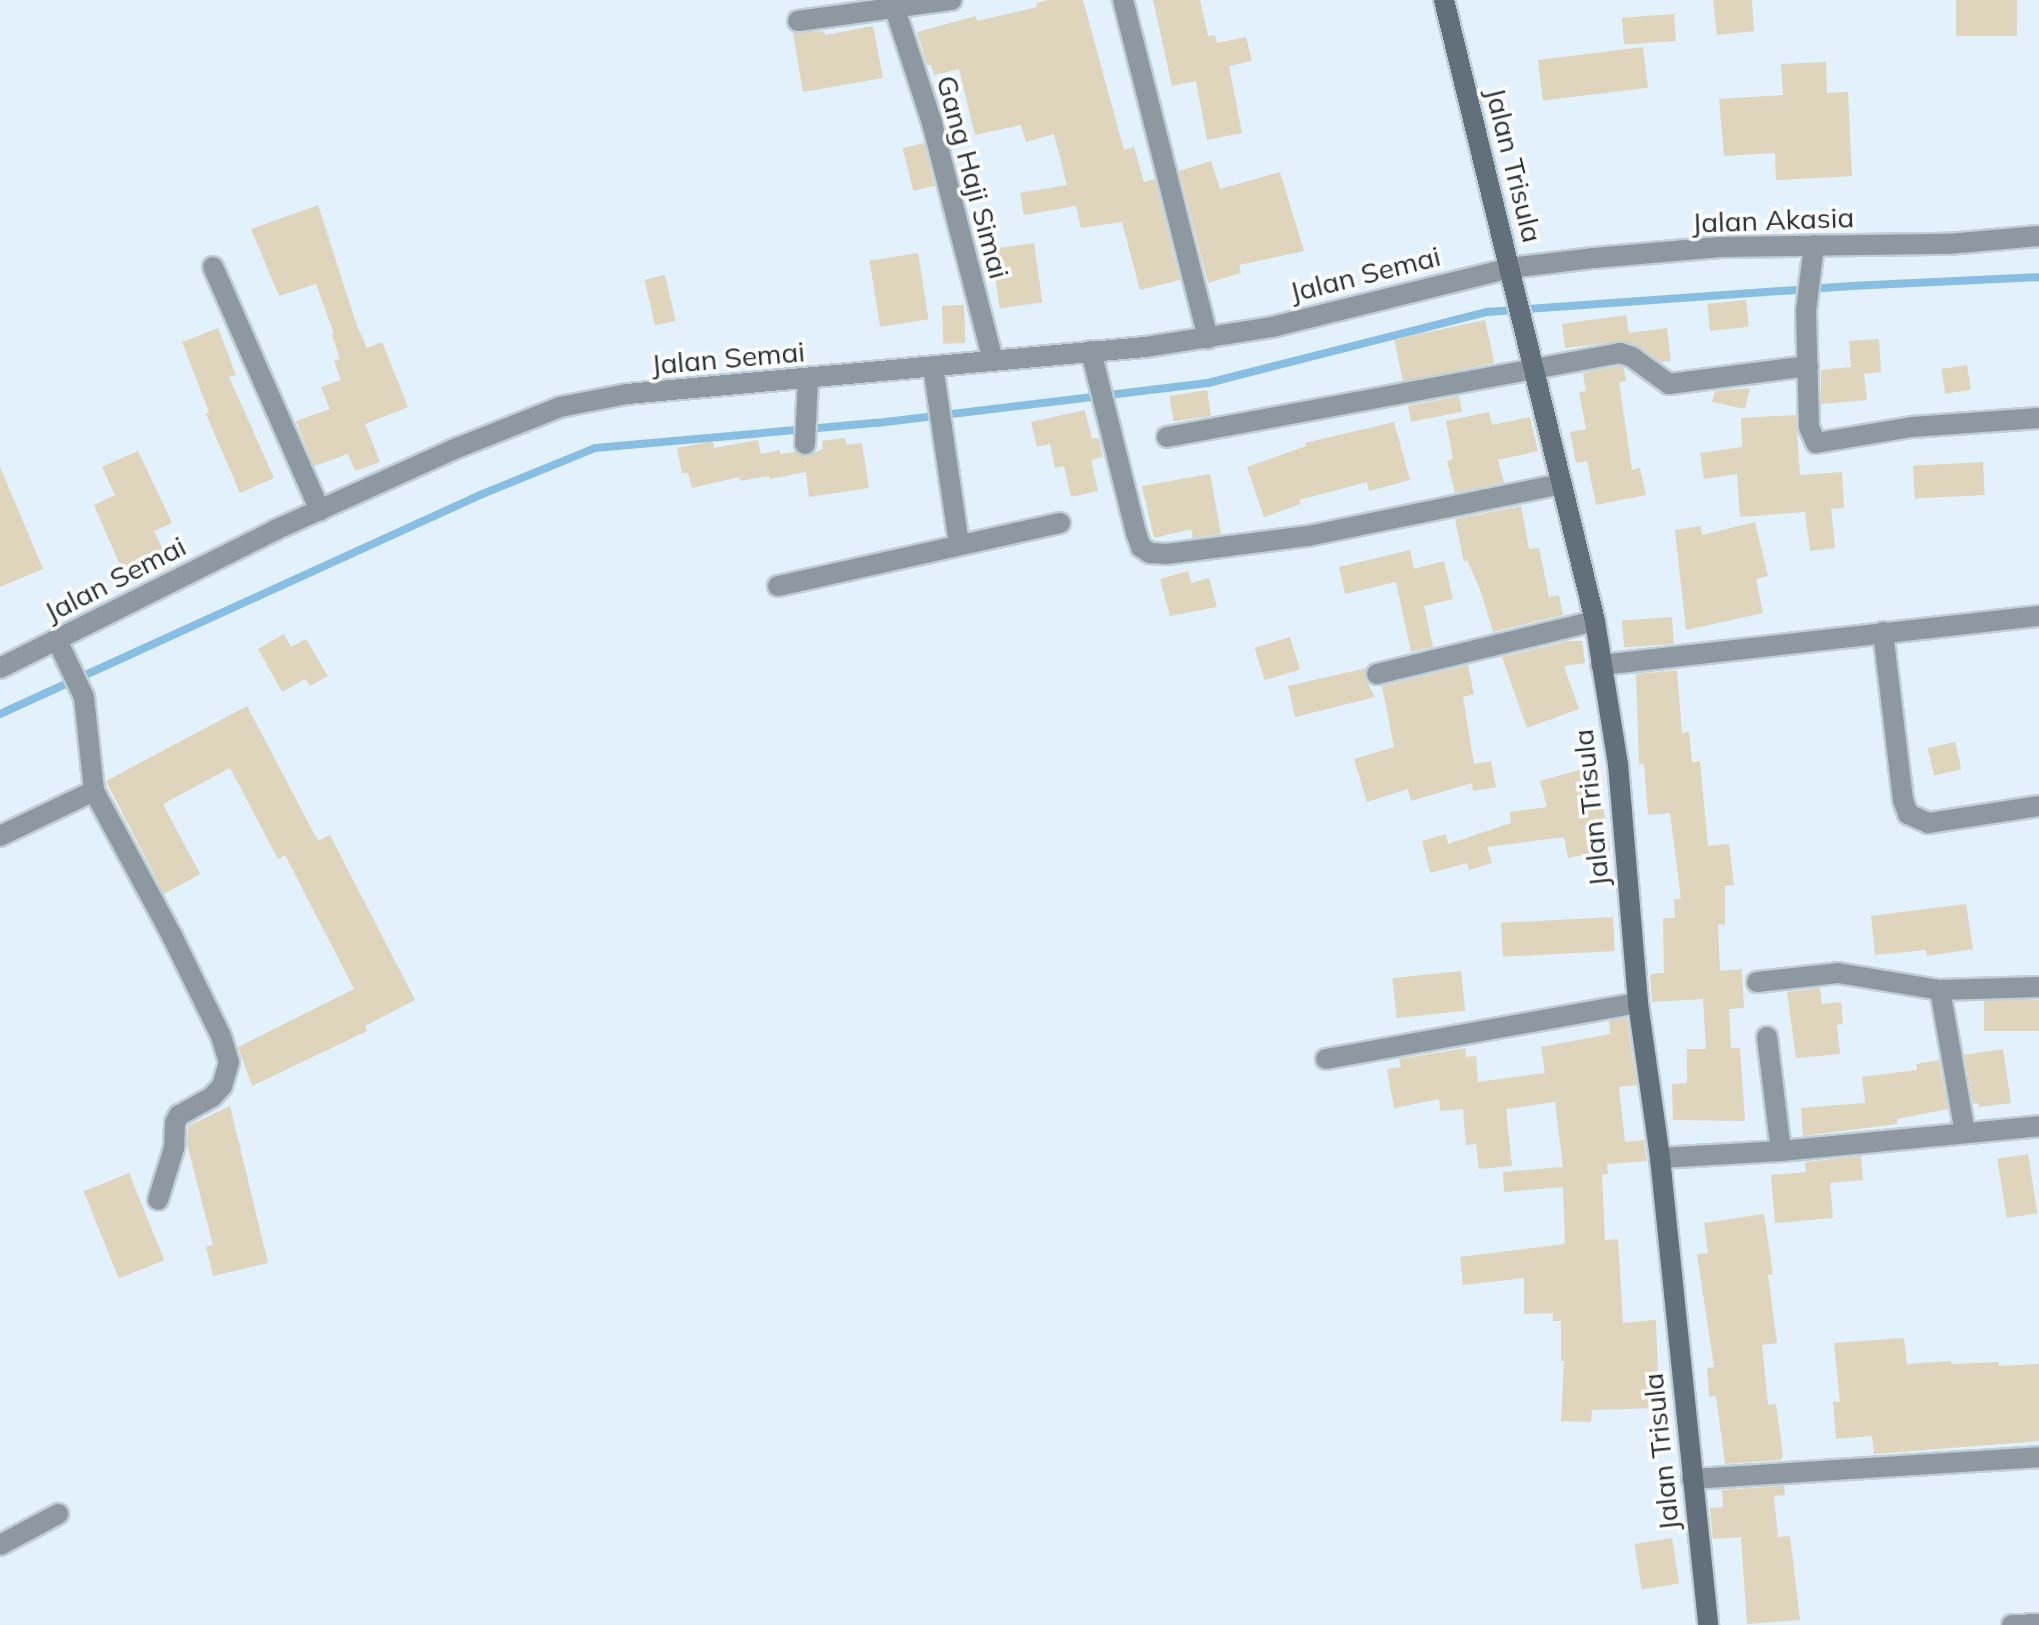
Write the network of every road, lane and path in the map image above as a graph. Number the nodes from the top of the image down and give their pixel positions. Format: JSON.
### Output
{"nodes":[{"id":1,"x":952,"y":0,"type":"edge"},
{"id":2,"x":1123,"y":0,"type":"edge"},
{"id":3,"x":1444,"y":0,"type":"edge"},
{"id":4,"x":895,"y":9,"type":"junction"},
{"id":5,"x":798,"y":21,"type":"dead end"},
{"id":6,"x":2039,"y":236,"type":"edge"},
{"id":7,"x":1813,"y":248,"type":"junction"},
{"id":8,"x":213,"y":267,"type":"dead end"},
{"id":9,"x":1511,"y":274,"type":"junction"},
{"id":10,"x":1208,"y":338,"type":"junction"},
{"id":11,"x":993,"y":360,"type":"junction"},
{"id":12,"x":1094,"y":361,"type":"junction"},
{"id":13,"x":933,"y":366,"type":"junction"},
{"id":14,"x":1808,"y":366,"type":"junction"},
{"id":15,"x":1534,"y":368,"type":"junction"},
{"id":16,"x":808,"y":387,"type":"junction"},
{"id":17,"x":2039,"y":418,"type":"edge"},
{"id":18,"x":1167,"y":437,"type":"dead end"},
{"id":19,"x":805,"y":444,"type":"dead end"},
{"id":20,"x":1562,"y":484,"type":"junction"},
{"id":21,"x":320,"y":511,"type":"junction"},
{"id":22,"x":1060,"y":523,"type":"dead end"},
{"id":23,"x":959,"y":544,"type":"junction"},
{"id":24,"x":778,"y":586,"type":"dead end"},
{"id":25,"x":2039,"y":616,"type":"edge"},
{"id":26,"x":1595,"y":621,"type":"junction"},
{"id":27,"x":1883,"y":632,"type":"junction"},
{"id":28,"x":59,"y":644,"type":"junction"},
{"id":29,"x":1601,"y":665,"type":"junction"},
{"id":30,"x":0,"y":668,"type":"edge"},
{"id":31,"x":1377,"y":674,"type":"dead end"},
{"id":32,"x":94,"y":791,"type":"junction"},
{"id":33,"x":2039,"y":806,"type":"edge"},
{"id":34,"x":0,"y":836,"type":"edge"},
{"id":35,"x":1757,"y":982,"type":"dead end"},
{"id":36,"x":2039,"y":987,"type":"edge"},
{"id":37,"x":1940,"y":990,"type":"junction"},
{"id":38,"x":1638,"y":1003,"type":"junction"},
{"id":39,"x":1767,"y":1037,"type":"dead end"},
{"id":40,"x":1326,"y":1059,"type":"dead end"},
{"id":41,"x":2039,"y":1126,"type":"edge"},
{"id":42,"x":1965,"y":1133,"type":"junction"},
{"id":43,"x":1781,"y":1151,"type":"junction"},
{"id":44,"x":1660,"y":1158,"type":"junction"},
{"id":45,"x":158,"y":1200,"type":"dead end"},
{"id":46,"x":2039,"y":1457,"type":"edge"},
{"id":47,"x":1692,"y":1479,"type":"junction"},
{"id":48,"x":58,"y":1514,"type":"dead end"},
{"id":49,"x":0,"y":1545,"type":"edge"},
{"id":50,"x":2039,"y":1624,"type":"edge"},
{"id":51,"x":1708,"y":1625,"type":"edge"},
{"id":52,"x":2012,"y":1625,"type":"edge"}],
"edges":[{"from":1,"to":4,"type":"street"},
{"from":2,"to":10,"type":"street"},
{"from":3,"to":9,"type":"street","name":"Jalan Trisula"},
{"from":4,"to":5,"type":"street"},
{"from":4,"to":11,"type":"street","name":"Gang Haji Simai"},
{"from":6,"to":7,"type":"street","name":"Jalan Akasia"},
{"from":7,"to":9,"type":"street","name":"Jalan Akasia"},
{"from":7,"to":14,"type":"street"},
{"from":8,"to":21,"type":"street"},
{"from":9,"to":10,"type":"street","name":"Jalan Semai"},
{"from":9,"to":15,"type":"street","name":"Jalan Trisula"},
{"from":10,"to":12,"type":"street","name":"Jalan Semai"},
{"from":11,"to":12,"type":"street","name":"Jalan Semai"},
{"from":11,"to":13,"type":"street","name":"Jalan Semai"},
{"from":12,"to":20,"type":"street"},
{"from":13,"to":16,"type":"street","name":"Jalan Semai"},
{"from":13,"to":23,"type":"street"},
{"from":14,"to":15,"type":"street"},
{"from":14,"to":17,"type":"street"},
{"from":15,"to":18,"type":"street"},
{"from":15,"to":20,"type":"street","name":"Jalan Trisula"},
{"from":16,"to":19,"type":"street"},
{"from":16,"to":21,"type":"street","name":"Jalan Semai"},
{"from":20,"to":26,"type":"street","name":"Jalan Trisula"},
{"from":21,"to":28,"type":"street","name":"Jalan Semai"},
{"from":22,"to":23,"type":"street"},
{"from":23,"to":24,"type":"street"},
{"from":25,"to":27,"type":"street"},
{"from":26,"to":29,"type":"street","name":"Jalan Trisula"},
{"from":26,"to":31,"type":"street"},
{"from":27,"to":29,"type":"street"},
{"from":27,"to":33,"type":"street"},
{"from":28,"to":30,"type":"street","name":"Jalan Semai"},
{"from":28,"to":32,"type":"street"},
{"from":29,"to":38,"type":"street","name":"Jalan Trisula"},
{"from":32,"to":34,"type":"street"},
{"from":32,"to":45,"type":"street"},
{"from":35,"to":37,"type":"street"},
{"from":36,"to":37,"type":"street"},
{"from":37,"to":42,"type":"street"},
{"from":38,"to":40,"type":"street"},
{"from":38,"to":44,"type":"street","name":"Jalan Trisula"},
{"from":39,"to":43,"type":"street"},
{"from":41,"to":42,"type":"street"},
{"from":42,"to":43,"type":"street"},
{"from":43,"to":44,"type":"street"},
{"from":44,"to":47,"type":"street","name":"Jalan Trisula"},
{"from":46,"to":47,"type":"street"},
{"from":47,"to":51,"type":"street","name":"Jalan Trisula"},
{"from":48,"to":49,"type":"street"},
{"from":50,"to":52,"type":"street"}]}
